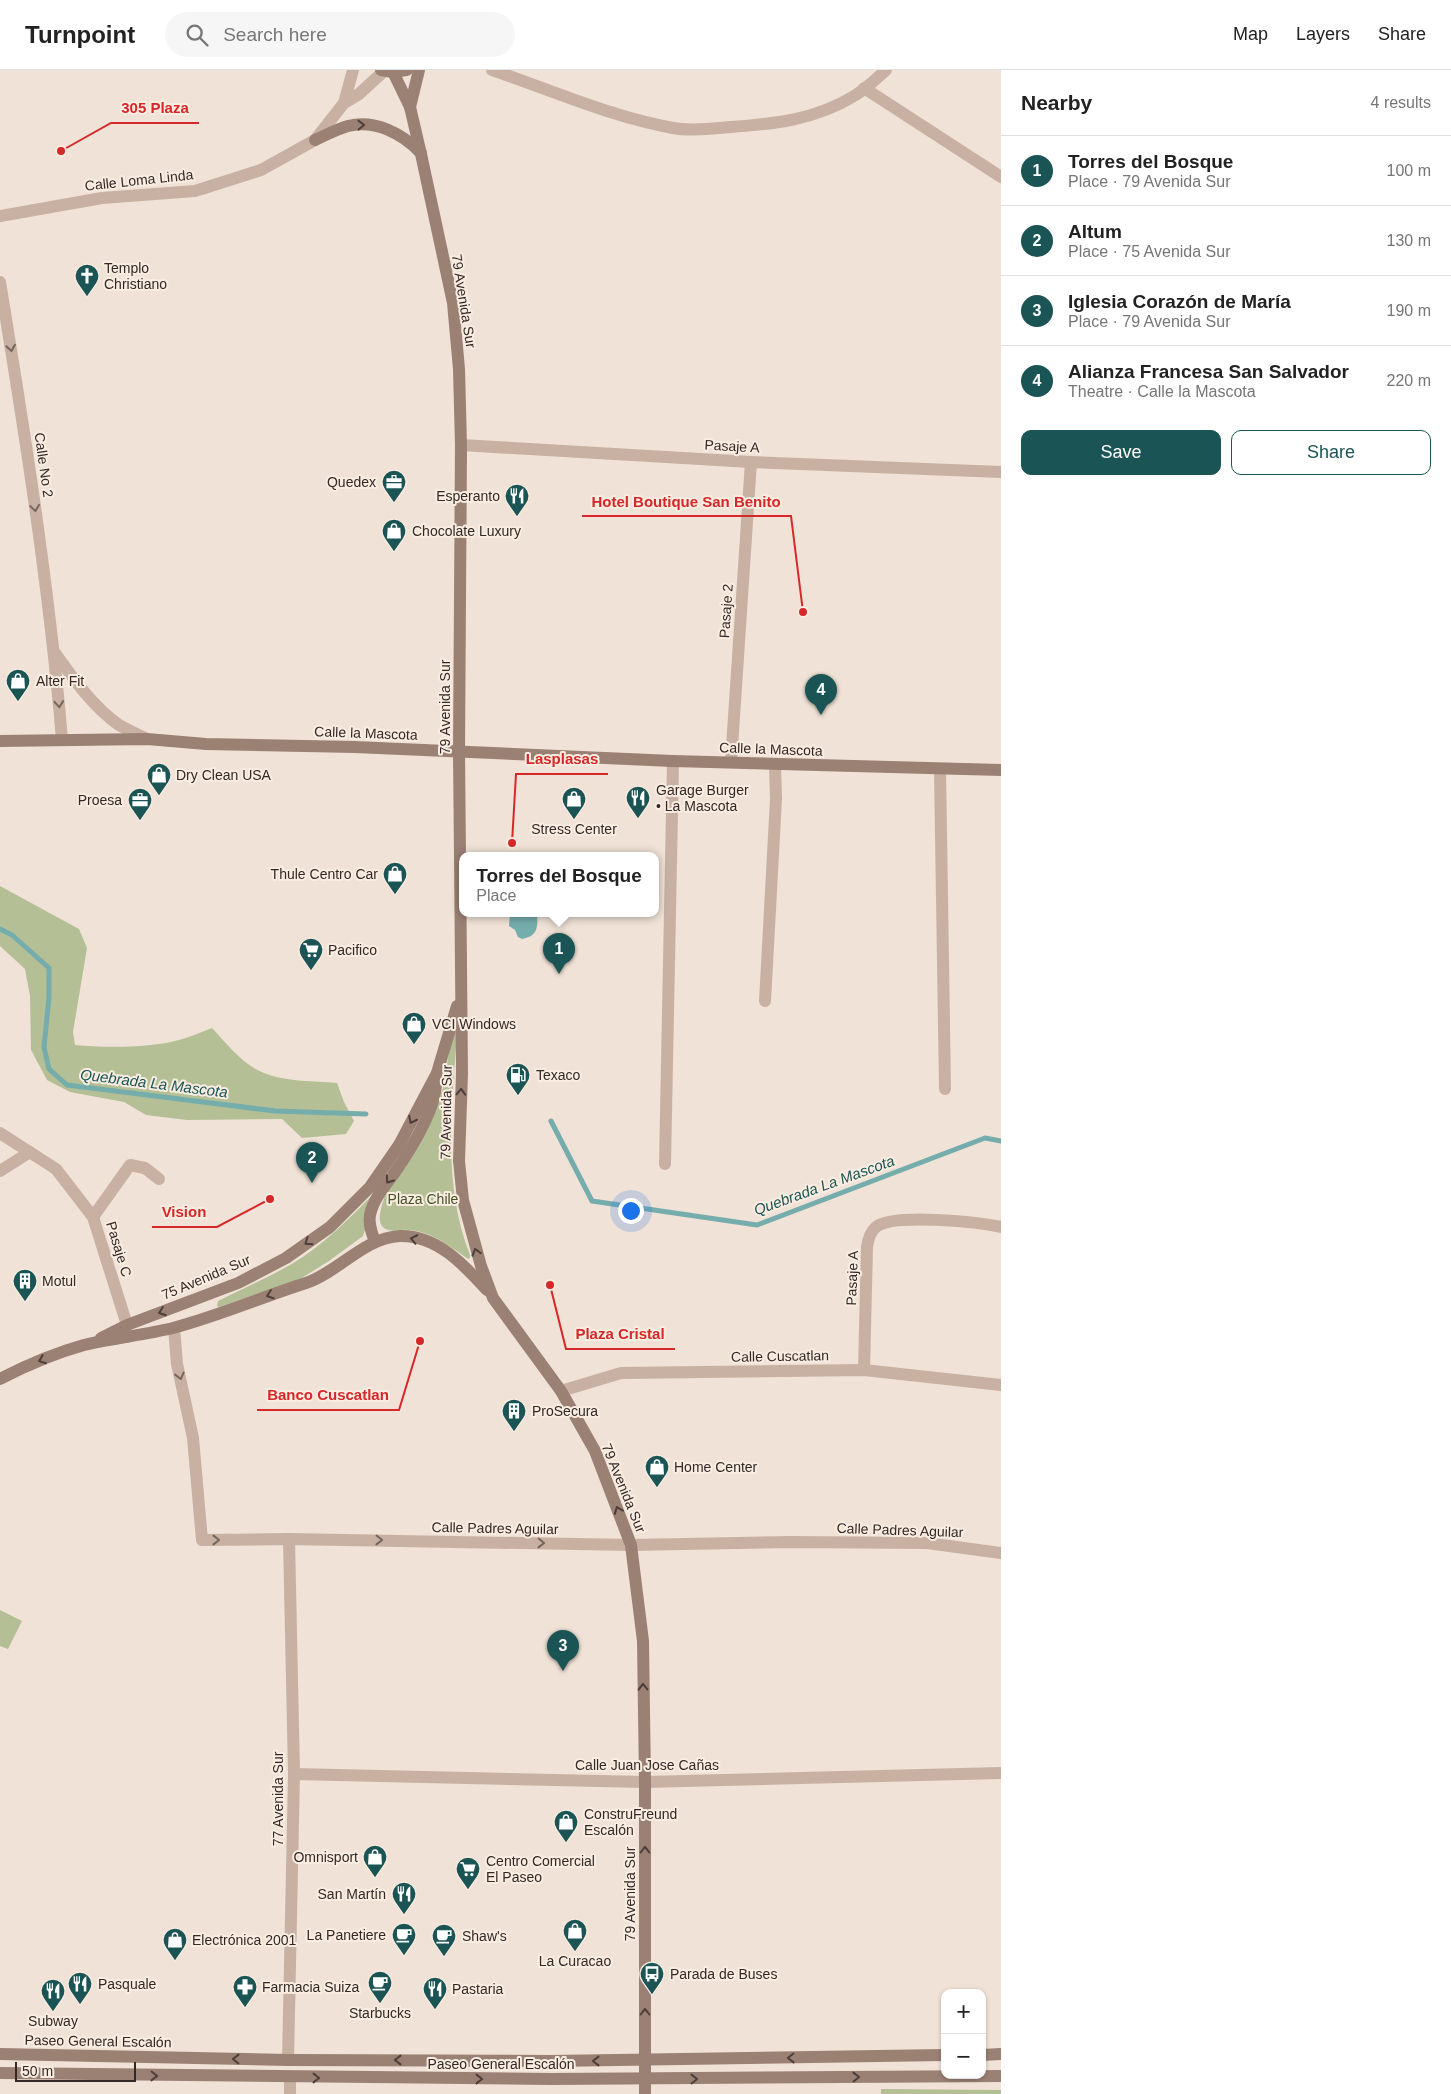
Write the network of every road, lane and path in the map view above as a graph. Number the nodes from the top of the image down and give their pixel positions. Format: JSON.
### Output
{"nodes":[{"id":1,"x":354,"y":70,"type":"edge"},
{"id":2,"x":407,"y":70,"type":"edge"},
{"id":3,"x":419,"y":70,"type":"edge"},
{"id":4,"x":492,"y":70,"type":"edge"},
{"id":5,"x":886,"y":70,"type":"edge"},
{"id":6,"x":386,"y":71,"type":"edge"},
{"id":7,"x":864,"y":88,"type":"junction"},
{"id":8,"x":344,"y":103,"type":"junction"},
{"id":9,"x":410,"y":107,"type":"junction"},
{"id":10,"x":316,"y":140,"type":"junction"},
{"id":11,"x":421,"y":154,"type":"junction"},
{"id":12,"x":1001,"y":177,"type":"edge"},
{"id":13,"x":0,"y":216,"type":"edge"},
{"id":14,"x":0,"y":282,"type":"edge"},
{"id":15,"x":461,"y":445,"type":"junction"},
{"id":16,"x":751,"y":462,"type":"junction"},
{"id":17,"x":1001,"y":472,"type":"edge"},
{"id":18,"x":55,"y":653,"type":"junction"},
{"id":19,"x":62,"y":739,"type":"junction"},
{"id":20,"x":146,"y":739,"type":"junction"},
{"id":21,"x":0,"y":741,"type":"edge"},
{"id":22,"x":459,"y":752,"type":"junction"},
{"id":23,"x":673,"y":761,"type":"junction"},
{"id":24,"x":731,"y":762,"type":"junction"},
{"id":25,"x":775,"y":764,"type":"junction"},
{"id":26,"x":940,"y":769,"type":"junction"},
{"id":27,"x":1001,"y":770,"type":"edge"},
{"id":28,"x":460,"y":852,"type":"edge"},
{"id":29,"x":460,"y":917,"type":"edge"},
{"id":30,"x":461,"y":994,"type":"junction"},
{"id":31,"x":765,"y":1001,"type":"dead end"},
{"id":32,"x":437,"y":1073,"type":"junction"},
{"id":33,"x":945,"y":1089,"type":"dead end"},
{"id":34,"x":0,"y":1133,"type":"edge"},
{"id":35,"x":30,"y":1152,"type":"junction"},
{"id":36,"x":665,"y":1164,"type":"dead end"},
{"id":37,"x":0,"y":1171,"type":"edge"},
{"id":38,"x":159,"y":1179,"type":"dead end"},
{"id":39,"x":94,"y":1217,"type":"junction"},
{"id":40,"x":1001,"y":1227,"type":"edge"},
{"id":41,"x":375,"y":1242,"type":"junction"},
{"id":42,"x":493,"y":1298,"type":"junction"},
{"id":43,"x":127,"y":1325,"type":"junction"},
{"id":44,"x":174,"y":1328,"type":"junction"},
{"id":45,"x":87,"y":1345,"type":"junction"},
{"id":46,"x":864,"y":1370,"type":"junction"},
{"id":47,"x":0,"y":1379,"type":"edge"},
{"id":48,"x":1001,"y":1385,"type":"edge"},
{"id":49,"x":561,"y":1390,"type":"junction"},
{"id":50,"x":289,"y":1539,"type":"junction"},
{"id":51,"x":631,"y":1545,"type":"junction"},
{"id":52,"x":1001,"y":1553,"type":"edge"},
{"id":53,"x":1001,"y":1773,"type":"edge"},
{"id":54,"x":294,"y":1774,"type":"junction"},
{"id":55,"x":645,"y":1782,"type":"junction"},
{"id":56,"x":0,"y":2054,"type":"edge"},
{"id":57,"x":1001,"y":2054,"type":"edge"},
{"id":58,"x":941,"y":2055,"type":"edge"},
{"id":59,"x":986,"y":2055,"type":"edge"},
{"id":60,"x":288,"y":2060,"type":"junction"},
{"id":61,"x":644,"y":2061,"type":"junction"},
{"id":62,"x":0,"y":2073,"type":"edge"},
{"id":63,"x":1001,"y":2076,"type":"edge"},
{"id":64,"x":290,"y":2078,"type":"junction"},
{"id":65,"x":645,"y":2079,"type":"junction"},
{"id":66,"x":290,"y":2094,"type":"edge"},
{"id":67,"x":645,"y":2094,"type":"edge"}],
"edges":[{"from":1,"to":8,"type":"street","name":"Calle Loma Linda"},
{"from":2,"to":6,"type":"main road"},
{"from":3,"to":9,"type":"main road","name":"79 Avenida Sur"},
{"from":4,"to":7,"type":"street"},
{"from":5,"to":7,"type":"street"},
{"from":6,"to":8,"type":"street","name":"Calle Loma Linda"},
{"from":6,"to":9,"type":"main road","name":"79 Avenida Sur"},
{"from":7,"to":12,"type":"street"},
{"from":8,"to":10,"type":"street","name":"Calle Loma Linda"},
{"from":9,"to":11,"type":"main road","name":"79 Avenida Sur"},
{"from":10,"to":11,"type":"main road","one_way":true},
{"from":10,"to":13,"type":"street","name":"Calle Loma Linda"},
{"from":11,"to":15,"type":"main road","name":"79 Avenida Sur"},
{"from":14,"to":18,"type":"street","name":"Calle No 2","one_way":true},
{"from":15,"to":16,"type":"street","name":"Pasaje A"},
{"from":15,"to":22,"type":"main road","name":"79 Avenida Sur"},
{"from":16,"to":17,"type":"street","name":"Pasaje A"},
{"from":16,"to":24,"type":"street","name":"Pasaje 2"},
{"from":18,"to":19,"type":"street","name":"Calle No 2","one_way":true},
{"from":18,"to":20,"type":"street","name":"Calle No 2"},
{"from":19,"to":20,"type":"main road","name":"Calle la Mascota"},
{"from":19,"to":21,"type":"main road","name":"Calle la Mascota"},
{"from":20,"to":22,"type":"main road","name":"Calle la Mascota"},
{"from":22,"to":23,"type":"main road","name":"Calle la Mascota"},
{"from":22,"to":28,"type":"main road","name":"79 Avenida Sur"},
{"from":23,"to":24,"type":"main road","name":"Calle la Mascota"},
{"from":23,"to":36,"type":"street"},
{"from":24,"to":25,"type":"main road","name":"Calle la Mascota"},
{"from":25,"to":26,"type":"main road","name":"Calle la Mascota"},
{"from":25,"to":31,"type":"street"},
{"from":26,"to":27,"type":"main road","name":"Calle la Mascota"},
{"from":26,"to":33,"type":"street"},
{"from":29,"to":30,"type":"main road","name":"79 Avenida Sur"},
{"from":30,"to":32,"type":"main road","name":"75 Avenida Sur"},
{"from":42,"to":30,"type":"main road","name":"79 Avenida Sur","one_way":true},
{"from":32,"to":41,"type":"main road","one_way":true},
{"from":32,"to":43,"type":"main road","name":"75 Avenida Sur","one_way":true},
{"from":34,"to":35,"type":"street","name":"Pasaje C"},
{"from":35,"to":37,"type":"street"},
{"from":35,"to":39,"type":"street","name":"Pasaje C"},
{"from":38,"to":39,"type":"street"},
{"from":39,"to":43,"type":"street","name":"Pasaje C"},
{"from":40,"to":46,"type":"street","name":"Pasaje A"},
{"from":42,"to":41,"type":"main road","name":"75 Avenida Sur","one_way":true},
{"from":41,"to":44,"type":"main road","name":"75 Avenida Sur","one_way":true},
{"from":42,"to":49,"type":"main road","name":"79 Avenida Sur"},
{"from":43,"to":45,"type":"main road","name":"75 Avenida Sur"},
{"from":44,"to":45,"type":"main road","name":"75 Avenida Sur"},
{"from":44,"to":50,"type":"street","name":"Calle Padres Aguilar","one_way":true},
{"from":45,"to":47,"type":"main road","name":"75 Avenida Sur","one_way":true},
{"from":46,"to":48,"type":"street","name":"Calle Cuscatlan"},
{"from":46,"to":49,"type":"street","name":"Calle Cuscatlan"},
{"from":51,"to":49,"type":"main road","name":"79 Avenida Sur","one_way":true},
{"from":50,"to":51,"type":"street","name":"Calle Padres Aguilar","one_way":true},
{"from":50,"to":54,"type":"street","name":"77 Avenida Sur"},
{"from":51,"to":52,"type":"street","name":"Calle Padres Aguilar"},
{"from":55,"to":51,"type":"main road","name":"79 Avenida Sur","one_way":true},
{"from":53,"to":55,"type":"street","name":"Calle Juan Jose Cañas"},
{"from":54,"to":55,"type":"street","name":"Calle Juan Jose Cañas"},
{"from":54,"to":60,"type":"street","name":"77 Avenida Sur"},
{"from":61,"to":55,"type":"main road","name":"79 Avenida Sur","one_way":true},
{"from":60,"to":56,"type":"main road","name":"Paseo General Escalón","one_way":true},
{"from":57,"to":59,"type":"main road"},
{"from":58,"to":61,"type":"main road","name":"Paseo General Escalón","one_way":true},
{"from":61,"to":60,"type":"main road","name":"Paseo General Escalón","one_way":true},
{"from":61,"to":65,"type":"main road","name":"79 Avenida Sur"},
{"from":62,"to":64,"type":"main road","name":"Paseo General Escalón","one_way":true},
{"from":65,"to":63,"type":"main road","name":"Paseo General Escalón","one_way":true},
{"from":64,"to":65,"type":"main road","name":"Paseo General Escalón","one_way":true},
{"from":64,"to":66,"type":"street"},
{"from":65,"to":67,"type":"main road","name":"79 Avenida Sur"}]}
